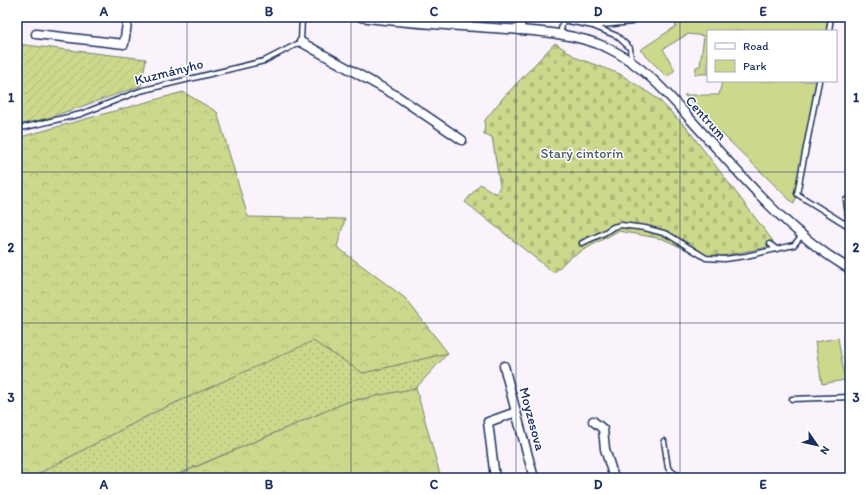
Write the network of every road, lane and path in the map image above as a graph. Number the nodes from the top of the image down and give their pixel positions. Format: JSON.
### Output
{"nodes":[{"id":1,"x":128,"y":17,"type":"edge"},
{"id":2,"x":302,"y":17,"type":"edge"},
{"id":3,"x":360,"y":17,"type":"edge"},
{"id":4,"x":522,"y":17,"type":"edge"},
{"id":5,"x":831,"y":17,"type":"edge"},
{"id":6,"x":632,"y":22,"type":"dead end"},
{"id":7,"x":593,"y":26,"type":"junction"},
{"id":8,"x":518,"y":30,"type":"junction"},
{"id":9,"x":829,"y":30,"type":"edge"},
{"id":10,"x":36,"y":34,"type":"dead end"},
{"id":11,"x":560,"y":35,"type":"junction"},
{"id":12,"x":301,"y":42,"type":"junction"},
{"id":13,"x":630,"y":61,"type":"junction"},
{"id":14,"x":819,"y":82,"type":"edge"},
{"id":15,"x":17,"y":128,"type":"edge"},
{"id":16,"x":462,"y":140,"type":"dead end"},
{"id":17,"x":846,"y":200,"type":"dead end"},
{"id":18,"x":850,"y":226,"type":"edge"},
{"id":19,"x":850,"y":231,"type":"edge"},
{"id":20,"x":802,"y":235,"type":"junction"},
{"id":21,"x":582,"y":243,"type":"dead end"},
{"id":22,"x":770,"y":244,"type":"dead end"},
{"id":23,"x":774,"y":248,"type":"junction"},
{"id":24,"x":850,"y":269,"type":"edge"},
{"id":25,"x":504,"y":366,"type":"dead end"},
{"id":26,"x":850,"y":397,"type":"edge"},
{"id":27,"x":792,"y":398,"type":"dead end"},
{"id":28,"x":516,"y":412,"type":"junction"},
{"id":29,"x":593,"y":421,"type":"dead end"},
{"id":30,"x":664,"y":441,"type":"dead end"},
{"id":31,"x":679,"y":477,"type":"edge"},
{"id":32,"x":495,"y":478,"type":"edge"},
{"id":33,"x":534,"y":478,"type":"edge"},
{"id":34,"x":614,"y":478,"type":"edge"}],
"edges":[{"from":1,"to":10,"type":"street"},
{"from":2,"to":12,"type":"lane"},
{"from":3,"to":8,"type":"street"},
{"from":4,"to":8,"type":"street"},
{"from":5,"to":9,"type":"lane"},
{"from":6,"to":7,"type":"lane"},
{"from":7,"to":11,"type":"lane"},
{"from":7,"to":13,"type":"lane"},
{"from":8,"to":11,"type":"street","name":"Centrum"},
{"from":11,"to":13,"type":"street","name":"Centrum"},
{"from":12,"to":15,"type":"lane","name":"Kuzmányho"},
{"from":12,"to":16,"type":"street"},
{"from":13,"to":20,"type":"street","name":"Centrum"},
{"from":14,"to":18,"type":"lane"},
{"from":17,"to":18,"type":"lane"},
{"from":18,"to":19,"type":"lane"},
{"from":20,"to":23,"type":"lane"},
{"from":20,"to":24,"type":"street","name":"Centrum"},
{"from":21,"to":23,"type":"lane"},
{"from":22,"to":23,"type":"lane"},
{"from":25,"to":28,"type":"street","name":"Moyzesova"},
{"from":26,"to":27,"type":"lane"},
{"from":28,"to":32,"type":"street"},
{"from":28,"to":33,"type":"street","name":"Moyzesova"},
{"from":29,"to":34,"type":"street"},
{"from":30,"to":31,"type":"lane"}]}
